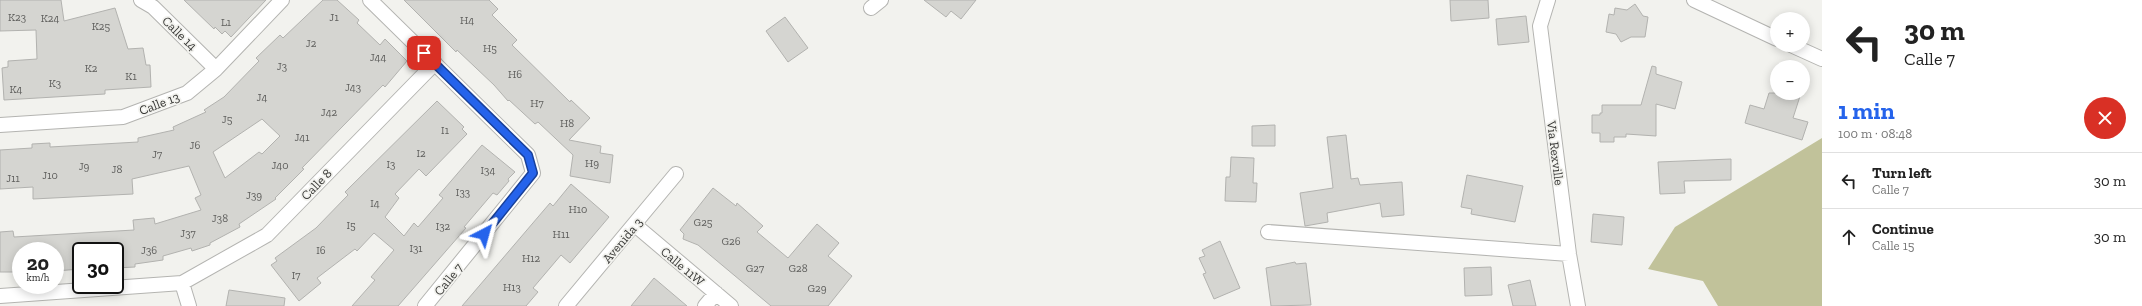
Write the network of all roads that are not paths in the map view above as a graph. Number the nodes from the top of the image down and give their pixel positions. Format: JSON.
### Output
{"nodes":[{"id":1,"x":141,"y":0,"type":"edge"},
{"id":2,"x":282,"y":0,"type":"edge"},
{"id":3,"x":370,"y":0,"type":"edge"},
{"id":4,"x":1548,"y":0,"type":"edge"},
{"id":5,"x":1694,"y":0,"type":"edge"},
{"id":6,"x":1770,"y":35,"type":"edge"},
{"id":7,"x":1806,"y":52,"type":"edge"},
{"id":8,"x":1822,"y":59,"type":"edge"},
{"id":9,"x":434,"y":63,"type":"junction"},
{"id":10,"x":216,"y":69,"type":"junction"},
{"id":11,"x":0,"y":125,"type":"edge"},
{"id":12,"x":676,"y":174,"type":"dead end"},
{"id":13,"x":635,"y":225,"type":"junction"},
{"id":14,"x":1268,"y":232,"type":"dead end"},
{"id":15,"x":1569,"y":254,"type":"junction"},
{"id":16,"x":182,"y":283,"type":"junction"},
{"id":17,"x":716,"y":293,"type":"junction"},
{"id":18,"x":0,"y":296,"type":"edge"},
{"id":19,"x":188,"y":306,"type":"edge"},
{"id":20,"x":425,"y":306,"type":"edge"},
{"id":21,"x":566,"y":306,"type":"edge"},
{"id":22,"x":705,"y":306,"type":"edge"},
{"id":23,"x":731,"y":306,"type":"edge"},
{"id":24,"x":1578,"y":306,"type":"edge"}],
"edges":[{"from":1,"to":10,"type":"street","name":"Calle 14"},
{"from":2,"to":10,"type":"street","name":"Calle 13"},
{"from":3,"to":9,"type":"street"},
{"from":4,"to":15,"type":"street","name":"Vía Rexville"},
{"from":5,"to":6,"type":"street"},
{"from":7,"to":8,"type":"street"},
{"from":9,"to":16,"type":"street","name":"Calle 8"},
{"from":9,"to":20,"type":"street","name":"Calle 7"},
{"from":10,"to":11,"type":"street","name":"Calle 13"},
{"from":12,"to":13,"type":"street","name":"Avenida 3"},
{"from":13,"to":17,"type":"street","name":"Calle 11W"},
{"from":13,"to":21,"type":"street","name":"Avenida 3"},
{"from":14,"to":15,"type":"street"},
{"from":15,"to":24,"type":"street","name":"Vía Rexville"},
{"from":16,"to":18,"type":"street","name":"Calle 8"},
{"from":16,"to":19,"type":"street"},
{"from":17,"to":22,"type":"street"},
{"from":17,"to":23,"type":"street","name":"Calle 11W"}]}
